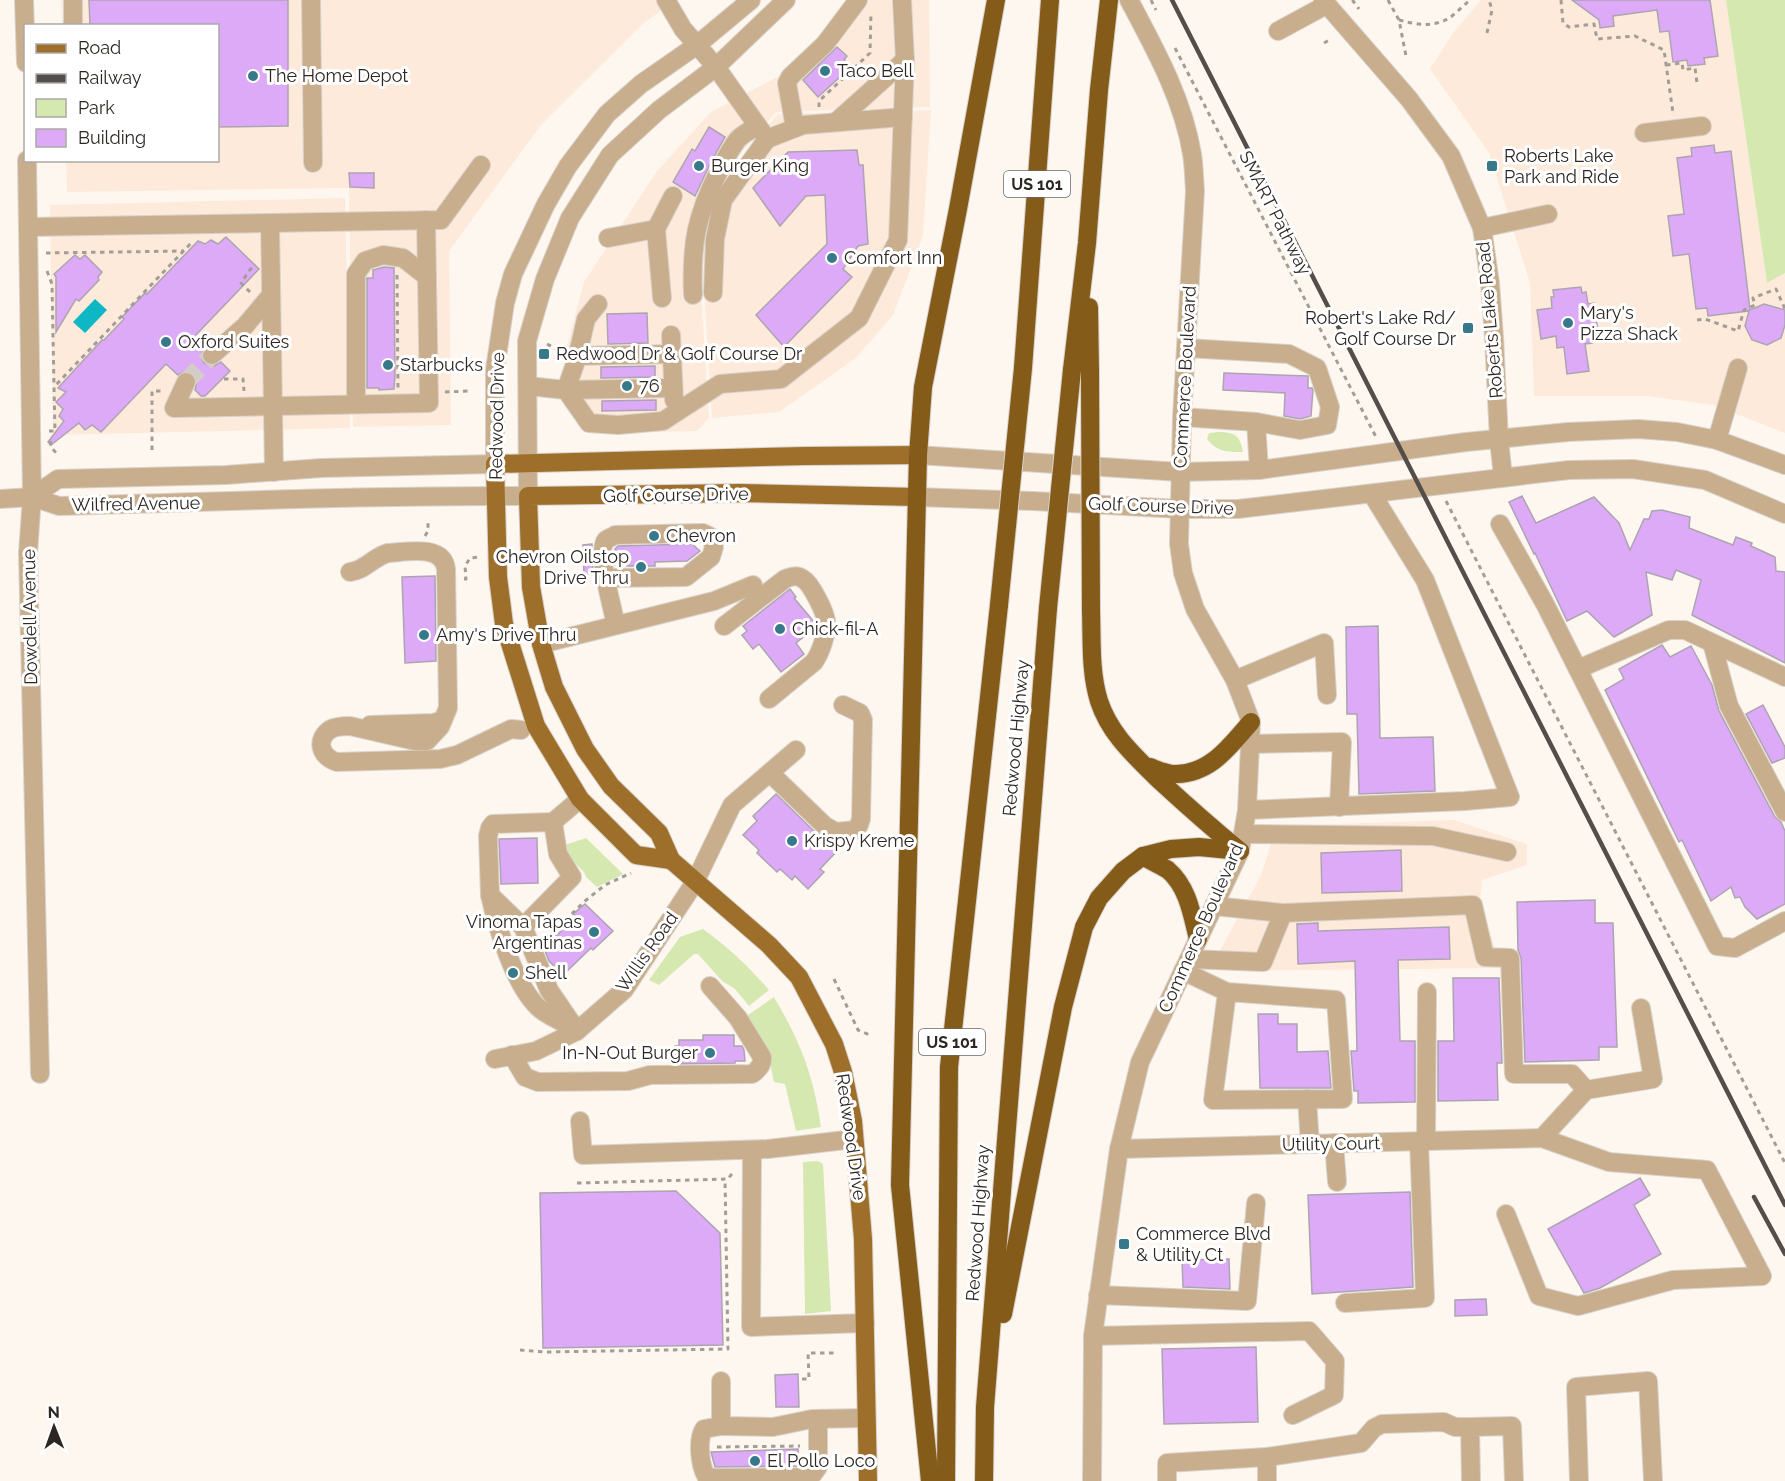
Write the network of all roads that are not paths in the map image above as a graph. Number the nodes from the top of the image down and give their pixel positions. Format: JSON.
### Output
{"nodes":[{"id":1,"x":24,"y":0,"type":"edge"},
{"id":2,"x":73,"y":0,"type":"edge"},
{"id":3,"x":311,"y":0,"type":"edge"},
{"id":4,"x":666,"y":0,"type":"edge"},
{"id":5,"x":752,"y":0,"type":"edge"},
{"id":6,"x":786,"y":0,"type":"edge"},
{"id":7,"x":902,"y":0,"type":"edge"},
{"id":8,"x":996,"y":0,"type":"edge"},
{"id":9,"x":1050,"y":0,"type":"edge"},
{"id":10,"x":1109,"y":0,"type":"edge"},
{"id":11,"x":1130,"y":0,"type":"edge"},
{"id":12,"x":1324,"y":2,"type":"edge"},
{"id":13,"x":865,"y":3,"type":"edge"},
{"id":14,"x":25,"y":24,"type":"edge"},
{"id":15,"x":73,"y":24,"type":"edge"},
{"id":16,"x":1278,"y":32,"type":"dead end"},
{"id":17,"x":697,"y":45,"type":"junction"},
{"id":18,"x":905,"y":60,"type":"junction"},
{"id":19,"x":716,"y":67,"type":"junction"},
{"id":20,"x":903,"y":117,"type":"junction"},
{"id":21,"x":827,"y":123,"type":"junction"},
{"id":22,"x":1702,"y":126,"type":"dead end"},
{"id":23,"x":795,"y":128,"type":"junction"},
{"id":24,"x":762,"y":133,"type":"junction"},
{"id":25,"x":1644,"y":133,"type":"dead end"},
{"id":26,"x":27,"y":162,"type":"edge"},
{"id":27,"x":313,"y":163,"type":"dead end"},
{"id":28,"x":482,"y":165,"type":"dead end"},
{"id":29,"x":673,"y":196,"type":"dead end"},
{"id":30,"x":546,"y":204,"type":"junction"},
{"id":31,"x":1548,"y":214,"type":"dead end"},
{"id":32,"x":570,"y":218,"type":"junction"},
{"id":33,"x":426,"y":220,"type":"junction"},
{"id":34,"x":270,"y":223,"type":"junction"},
{"id":35,"x":28,"y":227,"type":"junction"},
{"id":36,"x":1482,"y":228,"type":"junction"},
{"id":37,"x":656,"y":229,"type":"junction"},
{"id":38,"x":608,"y":238,"type":"dead end"},
{"id":39,"x":427,"y":277,"type":"junction"},
{"id":40,"x":713,"y":293,"type":"dead end"},
{"id":41,"x":271,"y":295,"type":"junction"},
{"id":42,"x":693,"y":295,"type":"dead end"},
{"id":43,"x":662,"y":298,"type":"dead end"},
{"id":44,"x":598,"y":304,"type":"dead end"},
{"id":45,"x":671,"y":335,"type":"dead end"},
{"id":46,"x":1186,"y":348,"type":"junction"},
{"id":47,"x":574,"y":352,"type":"junction"},
{"id":48,"x":672,"y":354,"type":"junction"},
{"id":49,"x":212,"y":355,"type":"tunnel mouth"},
{"id":50,"x":1738,"y":368,"type":"dead end"},
{"id":51,"x":1081,"y":371,"type":"junction"},
{"id":52,"x":186,"y":382,"type":"tunnel mouth"},
{"id":53,"x":528,"y":386,"type":"junction"},
{"id":54,"x":674,"y":388,"type":"junction"},
{"id":55,"x":566,"y":390,"type":"junction"},
{"id":56,"x":356,"y":393,"type":"dead end"},
{"id":57,"x":273,"y":406,"type":"junction"},
{"id":58,"x":674,"y":414,"type":"junction"},
{"id":59,"x":1182,"y":417,"type":"junction"},
{"id":60,"x":1256,"y":422,"type":"junction"},
{"id":61,"x":1498,"y":440,"type":"junction"},
{"id":62,"x":1717,"y":440,"type":"junction"},
{"id":63,"x":918,"y":455,"type":"junction"},
{"id":64,"x":527,"y":462,"type":"junction"},
{"id":65,"x":495,"y":464,"type":"junction"},
{"id":66,"x":1785,"y":465,"type":"edge"},
{"id":67,"x":1259,"y":470,"type":"junction"},
{"id":68,"x":274,"y":472,"type":"junction"},
{"id":69,"x":1180,"y":472,"type":"junction"},
{"id":70,"x":1503,"y":477,"type":"junction"},
{"id":71,"x":1372,"y":494,"type":"junction"},
{"id":72,"x":496,"y":496,"type":"junction"},
{"id":73,"x":528,"y":496,"type":"junction"},
{"id":74,"x":32,"y":497,"type":"junction"},
{"id":75,"x":916,"y":497,"type":"junction"},
{"id":76,"x":0,"y":499,"type":"edge"},
{"id":77,"x":1180,"y":509,"type":"junction"},
{"id":78,"x":1785,"y":514,"type":"edge"},
{"id":79,"x":1500,"y":524,"type":"dead end"},
{"id":80,"x":350,"y":572,"type":"dead end"},
{"id":81,"x":686,"y":577,"type":"junction"},
{"id":82,"x":606,"y":578,"type":"junction"},
{"id":83,"x":753,"y":585,"type":"dead end"},
{"id":84,"x":686,"y":608,"type":"junction"},
{"id":85,"x":616,"y":625,"type":"junction"},
{"id":86,"x":724,"y":626,"type":"dead end"},
{"id":87,"x":1712,"y":643,"type":"junction"},
{"id":88,"x":541,"y":644,"type":"junction"},
{"id":89,"x":1578,"y":669,"type":"junction"},
{"id":90,"x":1785,"y":677,"type":"edge"},
{"id":91,"x":1235,"y":680,"type":"junction"},
{"id":92,"x":1327,"y":695,"type":"dead end"},
{"id":93,"x":769,"y":699,"type":"dead end"},
{"id":94,"x":843,"y":705,"type":"dead end"},
{"id":95,"x":1251,"y":722,"type":"junction"},
{"id":96,"x":521,"y":730,"type":"dead end"},
{"id":97,"x":1250,"y":744,"type":"junction"},
{"id":98,"x":796,"y":750,"type":"dead end"},
{"id":99,"x":1145,"y":766,"type":"junction"},
{"id":100,"x":770,"y":773,"type":"junction"},
{"id":101,"x":580,"y":799,"type":"junction"},
{"id":102,"x":1339,"y":807,"type":"junction"},
{"id":103,"x":1247,"y":810,"type":"junction"},
{"id":104,"x":1785,"y":812,"type":"edge"},
{"id":105,"x":553,"y":822,"type":"junction"},
{"id":106,"x":1241,"y":842,"type":"junction"},
{"id":107,"x":1507,"y":852,"type":"dead end"},
{"id":108,"x":1143,"y":856,"type":"junction"},
{"id":109,"x":671,"y":860,"type":"junction"},
{"id":110,"x":695,"y":882,"type":"junction"},
{"id":111,"x":490,"y":895,"type":"junction"},
{"id":112,"x":1214,"y":906,"type":"junction"},
{"id":113,"x":1283,"y":913,"type":"junction"},
{"id":114,"x":1785,"y":921,"type":"edge"},
{"id":115,"x":523,"y":927,"type":"junction"},
{"id":116,"x":1198,"y":939,"type":"junction"},
{"id":117,"x":1186,"y":965,"type":"junction"},
{"id":118,"x":710,"y":986,"type":"dead end"},
{"id":119,"x":1227,"y":992,"type":"junction"},
{"id":120,"x":1427,"y":992,"type":"dead end"},
{"id":121,"x":1641,"y":1008,"type":"dead end"},
{"id":122,"x":577,"y":1031,"type":"junction"},
{"id":123,"x":40,"y":1074,"type":"dead end"},
{"id":124,"x":1586,"y":1090,"type":"junction"},
{"id":125,"x":1307,"y":1100,"type":"junction"},
{"id":126,"x":580,"y":1121,"type":"dead end"},
{"id":127,"x":1542,"y":1138,"type":"junction"},
{"id":128,"x":854,"y":1139,"type":"junction"},
{"id":129,"x":1423,"y":1141,"type":"junction"},
{"id":130,"x":1334,"y":1143,"type":"junction"},
{"id":131,"x":1310,"y":1144,"type":"junction"},
{"id":132,"x":1119,"y":1149,"type":"junction"},
{"id":133,"x":752,"y":1150,"type":"junction"},
{"id":134,"x":1336,"y":1182,"type":"dead end"},
{"id":135,"x":1256,"y":1203,"type":"dead end"},
{"id":136,"x":1506,"y":1214,"type":"dead end"},
{"id":137,"x":1098,"y":1295,"type":"junction"},
{"id":138,"x":1345,"y":1303,"type":"dead end"},
{"id":139,"x":865,"y":1323,"type":"junction"},
{"id":140,"x":1093,"y":1336,"type":"junction"},
{"id":141,"x":721,"y":1381,"type":"dead end"},
{"id":142,"x":986,"y":1407,"type":"junction"},
{"id":143,"x":1293,"y":1415,"type":"dead end"},
{"id":144,"x":866,"y":1418,"type":"junction"},
{"id":145,"x":818,"y":1419,"type":"junction"},
{"id":146,"x":722,"y":1426,"type":"junction"},
{"id":147,"x":1470,"y":1427,"type":"junction"},
{"id":148,"x":1267,"y":1456,"type":"junction"},
{"id":149,"x":868,"y":1481,"type":"edge"},
{"id":150,"x":930,"y":1481,"type":"edge"},
{"id":151,"x":945,"y":1481,"type":"edge"},
{"id":152,"x":984,"y":1481,"type":"edge"},
{"id":153,"x":1092,"y":1481,"type":"edge"},
{"id":154,"x":1167,"y":1481,"type":"edge"},
{"id":155,"x":1268,"y":1481,"type":"edge"},
{"id":156,"x":1471,"y":1481,"type":"edge"},
{"id":157,"x":1514,"y":1481,"type":"edge"},
{"id":158,"x":1579,"y":1481,"type":"edge"},
{"id":159,"x":1653,"y":1481,"type":"edge"}],
"edges":[{"from":1,"to":14,"type":"street"},
{"from":2,"to":15,"type":"street"},
{"from":3,"to":27,"type":"street"},
{"from":4,"to":17,"type":"street"},
{"from":5,"to":17,"type":"street","name":"Redwood Drive"},
{"from":6,"to":19,"type":"street","name":"Redwood Drive"},
{"from":7,"to":18,"type":"street"},
{"from":8,"to":63,"type":"highway"},
{"from":9,"to":151,"type":"highway","name":"Redwood Highway","number":"US 101","bridge":true},
{"from":10,"to":51,"type":"highway","name":"Redwood Highway","number":"US 101"},
{"from":11,"to":46,"type":"street","name":"Commerce Boulevard"},
{"from":12,"to":16,"type":"street"},
{"from":12,"to":36,"type":"street","name":"Roberts Lake Road"},
{"from":13,"to":23,"type":"street"},
{"from":17,"to":19,"type":"street"},
{"from":17,"to":30,"type":"street","name":"Redwood Drive"},
{"from":18,"to":20,"type":"street"},
{"from":18,"to":21,"type":"street"},
{"from":19,"to":24,"type":"street"},
{"from":19,"to":32,"type":"street","name":"Redwood Drive"},
{"from":20,"to":21,"type":"street"},
{"from":20,"to":58,"type":"street"},
{"from":21,"to":23,"type":"street"},
{"from":22,"to":25,"type":"street"},
{"from":23,"to":24,"type":"street"},
{"from":24,"to":40,"type":"street"},
{"from":24,"to":42,"type":"street"},
{"from":26,"to":35,"type":"street","name":"Dowdell Avenue"},
{"from":28,"to":33,"type":"street"},
{"from":29,"to":37,"type":"street"},
{"from":30,"to":32,"type":"street"},
{"from":30,"to":65,"type":"street","name":"Redwood Drive"},
{"from":31,"to":36,"type":"street"},
{"from":32,"to":53,"type":"street","name":"Redwood Drive"},
{"from":33,"to":34,"type":"street"},
{"from":33,"to":39,"type":"street"},
{"from":34,"to":35,"type":"street"},
{"from":34,"to":41,"type":"street"},
{"from":35,"to":74,"type":"street","name":"Dowdell Avenue"},
{"from":36,"to":61,"type":"street","name":"Roberts Lake Road"},
{"from":37,"to":38,"type":"street"},
{"from":37,"to":43,"type":"street"},
{"from":39,"to":56,"type":"street"},
{"from":39,"to":57,"type":"street"},
{"from":41,"to":49,"type":"street"},
{"from":41,"to":57,"type":"street"},
{"from":44,"to":47,"type":"street"},
{"from":45,"to":48,"type":"street"},
{"from":46,"to":59,"type":"street","name":"Commerce Boulevard"},
{"from":46,"to":60,"type":"street"},
{"from":47,"to":48,"type":"street"},
{"from":47,"to":55,"type":"street"},
{"from":48,"to":54,"type":"street"},
{"from":50,"to":62,"type":"street"},
{"from":51,"to":99,"type":"highway","bridge":true},
{"from":51,"to":142,"type":"highway","name":"Redwood Highway","number":"US 101","bridge":true},
{"from":52,"to":57,"type":"street"},
{"from":53,"to":55,"type":"street"},
{"from":53,"to":64,"type":"street","name":"Redwood Drive"},
{"from":54,"to":55,"type":"street"},
{"from":54,"to":58,"type":"street"},
{"from":55,"to":58,"type":"street"},
{"from":57,"to":68,"type":"street"},
{"from":59,"to":60,"type":"street"},
{"from":59,"to":69,"type":"street","name":"Commerce Boulevard"},
{"from":60,"to":67,"type":"street"},
{"from":61,"to":62,"type":"street","name":"Golf Course Drive"},
{"from":61,"to":67,"type":"street","name":"Golf Course Drive"},
{"from":61,"to":70,"type":"street","name":"Roberts Lake Road"},
{"from":62,"to":66,"type":"street","name":"Golf Course Drive"},
{"from":63,"to":64,"type":"main road","name":"Golf Course Drive"},
{"from":63,"to":69,"type":"street","name":"Golf Course Drive"},
{"from":63,"to":75,"type":"highway"},
{"from":64,"to":65,"type":"main road","name":"Wilfred Avenue"},
{"from":64,"to":73,"type":"street","name":"Redwood Drive"},
{"from":65,"to":68,"type":"street","name":"Wilfred Avenue"},
{"from":65,"to":72,"type":"main road","name":"Redwood Drive"},
{"from":67,"to":69,"type":"street","name":"Golf Course Drive"},
{"from":68,"to":74,"type":"street","name":"Wilfred Avenue"},
{"from":69,"to":77,"type":"street","name":"Commerce Boulevard"},
{"from":70,"to":71,"type":"street","name":"Golf Course Drive"},
{"from":70,"to":78,"type":"street","name":"Golf Course Drive"},
{"from":71,"to":77,"type":"street","name":"Golf Course Drive"},
{"from":71,"to":102,"type":"street"},
{"from":72,"to":73,"type":"street","name":"Wilfred Avenue"},
{"from":72,"to":74,"type":"street","name":"Wilfred Avenue"},
{"from":72,"to":101,"type":"main road","name":"Redwood Drive"},
{"from":73,"to":75,"type":"main road","name":"Golf Course Drive"},
{"from":73,"to":88,"type":"main road","name":"Redwood Drive"},
{"from":74,"to":76,"type":"street"},
{"from":74,"to":123,"type":"street","name":"Dowdell Avenue"},
{"from":75,"to":77,"type":"street","name":"Golf Course Drive"},
{"from":75,"to":150,"type":"highway"},
{"from":77,"to":91,"type":"street","name":"Commerce Boulevard"},
{"from":79,"to":89,"type":"street"},
{"from":80,"to":96,"type":"street"},
{"from":81,"to":82,"type":"street"},
{"from":81,"to":82,"type":"street"},
{"from":81,"to":84,"type":"street"},
{"from":82,"to":85,"type":"street"},
{"from":83,"to":84,"type":"street"},
{"from":84,"to":85,"type":"street"},
{"from":85,"to":88,"type":"street"},
{"from":86,"to":93,"type":"street"},
{"from":87,"to":89,"type":"street"},
{"from":87,"to":90,"type":"street"},
{"from":87,"to":104,"type":"street"},
{"from":88,"to":109,"type":"main road","name":"Redwood Drive"},
{"from":89,"to":114,"type":"street"},
{"from":91,"to":92,"type":"street"},
{"from":91,"to":95,"type":"street","name":"Commerce Boulevard"},
{"from":94,"to":100,"type":"street"},
{"from":95,"to":97,"type":"street","name":"Commerce Boulevard"},
{"from":95,"to":99,"type":"highway"},
{"from":97,"to":102,"type":"street"},
{"from":97,"to":103,"type":"street","name":"Commerce Boulevard"},
{"from":98,"to":100,"type":"street","name":"Willis Road"},
{"from":99,"to":106,"type":"highway"},
{"from":100,"to":110,"type":"street","name":"Willis Road"},
{"from":101,"to":105,"type":"street"},
{"from":101,"to":109,"type":"main road","name":"Redwood Drive"},
{"from":102,"to":103,"type":"street"},
{"from":103,"to":106,"type":"street","name":"Commerce Boulevard"},
{"from":105,"to":111,"type":"street"},
{"from":105,"to":115,"type":"street"},
{"from":106,"to":107,"type":"street"},
{"from":106,"to":108,"type":"highway"},
{"from":106,"to":112,"type":"street","name":"Commerce Boulevard"},
{"from":108,"to":116,"type":"highway"},
{"from":108,"to":142,"type":"highway"},
{"from":109,"to":110,"type":"main road","name":"Redwood Drive"},
{"from":110,"to":122,"type":"street","name":"Willis Road"},
{"from":110,"to":128,"type":"main road","name":"Redwood Drive"},
{"from":111,"to":115,"type":"street"},
{"from":111,"to":122,"type":"street"},
{"from":112,"to":113,"type":"street"},
{"from":112,"to":116,"type":"street","name":"Commerce Boulevard"},
{"from":113,"to":117,"type":"street"},
{"from":113,"to":124,"type":"street"},
{"from":115,"to":122,"type":"street"},
{"from":116,"to":117,"type":"street","name":"Commerce Boulevard"},
{"from":117,"to":119,"type":"street"},
{"from":117,"to":132,"type":"street","name":"Commerce Boulevard"},
{"from":118,"to":122,"type":"street","name":"Willis Road"},
{"from":119,"to":125,"type":"street"},
{"from":119,"to":125,"type":"street"},
{"from":120,"to":129,"type":"street"},
{"from":121,"to":124,"type":"street"},
{"from":124,"to":127,"type":"street"},
{"from":125,"to":131,"type":"street"},
{"from":126,"to":133,"type":"street"},
{"from":127,"to":129,"type":"street","name":"Utility Court"},
{"from":127,"to":136,"type":"street"},
{"from":128,"to":133,"type":"street"},
{"from":128,"to":139,"type":"main road","name":"Redwood Drive"},
{"from":129,"to":130,"type":"street","name":"Utility Court"},
{"from":129,"to":138,"type":"street"},
{"from":130,"to":131,"type":"street","name":"Utility Court"},
{"from":130,"to":134,"type":"street"},
{"from":131,"to":132,"type":"street","name":"Utility Court"},
{"from":132,"to":137,"type":"street","name":"Commerce Boulevard"},
{"from":133,"to":139,"type":"street"},
{"from":135,"to":137,"type":"street"},
{"from":137,"to":140,"type":"street","name":"Commerce Boulevard"},
{"from":139,"to":144,"type":"main road","name":"Redwood Drive"},
{"from":140,"to":143,"type":"street"},
{"from":140,"to":153,"type":"street","name":"Commerce Boulevard"},
{"from":141,"to":146,"type":"street"},
{"from":142,"to":152,"type":"highway","name":"Redwood Highway","number":"US 101"},
{"from":144,"to":145,"type":"street"},
{"from":144,"to":149,"type":"main road","name":"Redwood Drive"},
{"from":145,"to":146,"type":"street"},
{"from":145,"to":146,"type":"street"},
{"from":147,"to":148,"type":"street"},
{"from":147,"to":156,"type":"street"},
{"from":147,"to":157,"type":"street"},
{"from":148,"to":154,"type":"street"},
{"from":148,"to":155,"type":"street"},
{"from":158,"to":159,"type":"street"}]}
